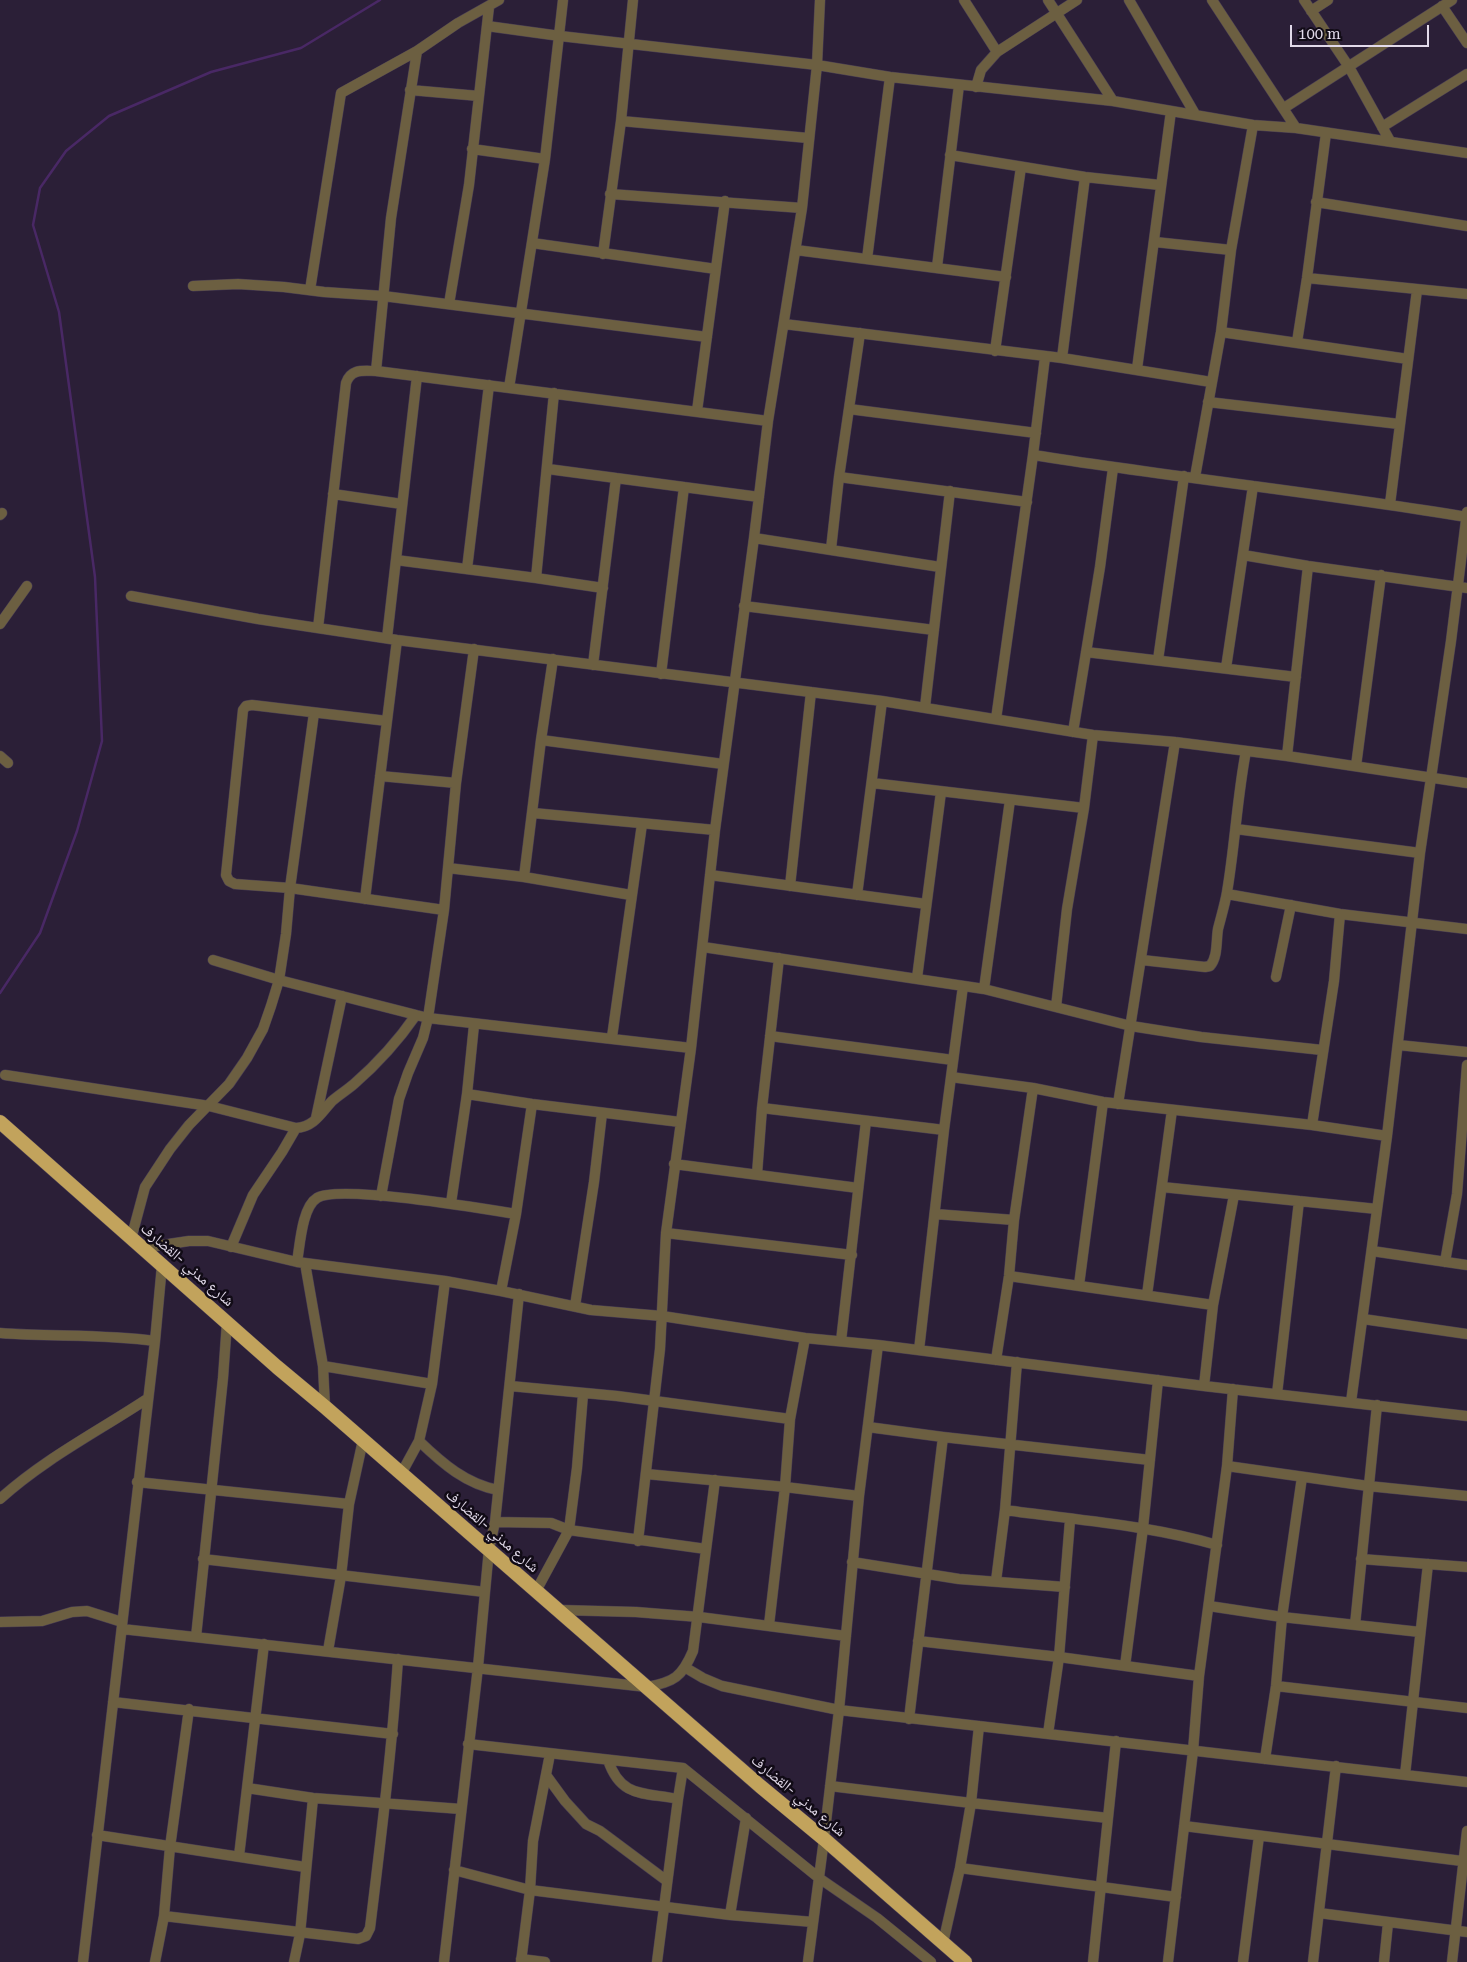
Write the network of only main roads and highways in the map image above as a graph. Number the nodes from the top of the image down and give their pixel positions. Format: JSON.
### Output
{"nodes":[{"id":1,"x":0,"y":1122,"type":"edge"},
{"id":2,"x":965,"y":1962,"type":"edge"}],
"edges":[{"from":1,"to":2,"type":"highway","name":"شارع مدني -القضارف"}]}
